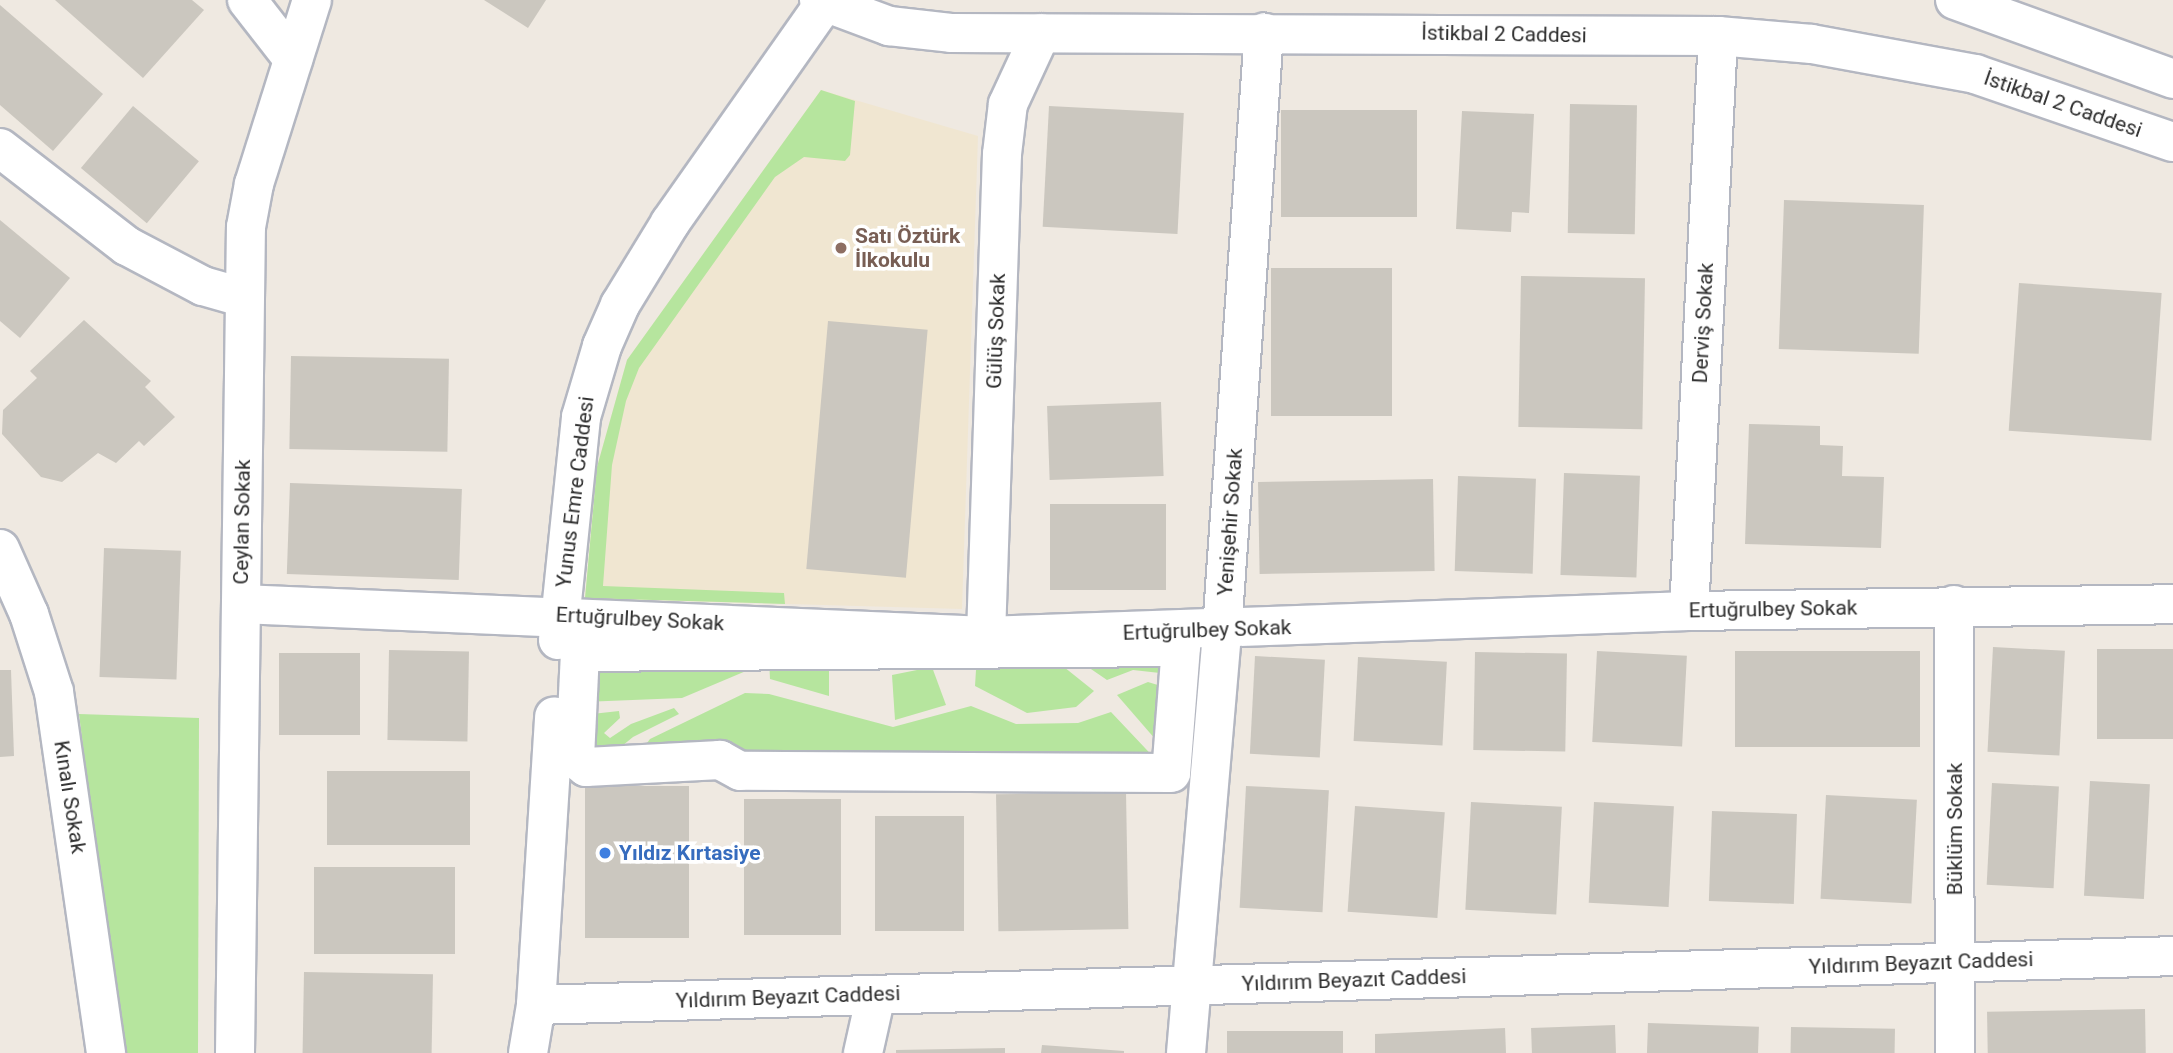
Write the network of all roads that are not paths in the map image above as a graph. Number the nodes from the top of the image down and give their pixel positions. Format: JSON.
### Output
{"nodes":[{"id":1,"x":247,"y":0,"type":"edge"},
{"id":2,"x":312,"y":0,"type":"edge"},
{"id":3,"x":823,"y":1,"type":"edge"},
{"id":4,"x":1976,"y":3,"type":"edge"},
{"id":5,"x":1264,"y":32,"type":"junction"},
{"id":6,"x":1041,"y":33,"type":"junction"},
{"id":7,"x":1718,"y":36,"type":"junction"},
{"id":8,"x":293,"y":59,"type":"junction"},
{"id":9,"x":2173,"y":79,"type":"edge"},
{"id":10,"x":2173,"y":142,"type":"edge"},
{"id":11,"x":0,"y":148,"type":"edge"},
{"id":12,"x":242,"y":297,"type":"junction"},
{"id":13,"x":0,"y":549,"type":"edge"},
{"id":14,"x":241,"y":604,"type":"junction"},
{"id":15,"x":2173,"y":604,"type":"edge"},
{"id":16,"x":1954,"y":605,"type":"junction"},
{"id":17,"x":1689,"y":611,"type":"junction"},
{"id":18,"x":560,"y":615,"type":"junction"},
{"id":19,"x":1222,"y":630,"type":"junction"},
{"id":20,"x":986,"y":636,"type":"junction"},
{"id":21,"x":1181,"y":647,"type":"joint"},
{"id":22,"x":2173,"y":956,"type":"edge"},
{"id":23,"x":1955,"y":962,"type":"junction"},
{"id":24,"x":1192,"y":985,"type":"junction"},
{"id":25,"x":876,"y":995,"type":"junction"},
{"id":26,"x":536,"y":1005,"type":"junction"},
{"id":27,"x":106,"y":1053,"type":"edge"},
{"id":28,"x":235,"y":1053,"type":"edge"},
{"id":29,"x":528,"y":1053,"type":"edge"},
{"id":30,"x":863,"y":1053,"type":"edge"},
{"id":31,"x":1186,"y":1053,"type":"edge"},
{"id":32,"x":1955,"y":1053,"type":"edge"}],
"edges":[{"from":1,"to":8,"type":"street"},
{"from":2,"to":8,"type":"street","name":"Ceylan Sokak"},
{"from":3,"to":6,"type":"street","name":"İstikbal 2 Caddesi"},
{"from":3,"to":18,"type":"street","name":"Yunus Emre Caddesi"},
{"from":4,"to":9,"type":"street"},
{"from":5,"to":6,"type":"street","name":"İstikbal 2 Caddesi"},
{"from":5,"to":7,"type":"street","name":"İstikbal 2 Caddesi"},
{"from":5,"to":19,"type":"street","name":"Yenişehir Sokak"},
{"from":6,"to":20,"type":"street","name":"Gülüş Sokak"},
{"from":7,"to":10,"type":"street","name":"İstikbal 2 Caddesi"},
{"from":7,"to":17,"type":"street","name":"Derviş Sokak"},
{"from":8,"to":12,"type":"street","name":"Ceylan Sokak"},
{"from":11,"to":12,"type":"street"},
{"from":12,"to":14,"type":"street","name":"Ceylan Sokak"},
{"from":13,"to":27,"type":"street","name":"Kınalı Sokak"},
{"from":14,"to":18,"type":"street","name":"Ertuğrulbey Sokak"},
{"from":14,"to":28,"type":"street","name":"Ceylan Sokak"},
{"from":15,"to":16,"type":"street","name":"Ertuğrulbey Sokak"},
{"from":16,"to":17,"type":"street","name":"Ertuğrulbey Sokak"},
{"from":16,"to":23,"type":"street","name":"Büklüm Sokak"},
{"from":17,"to":19,"type":"street","name":"Ertuğrulbey Sokak"},
{"from":18,"to":20,"type":"street","name":"Ertuğrulbey Sokak"},
{"from":18,"to":26,"type":"street","name":"Yunus Emre Caddesi"},
{"from":19,"to":20,"type":"street","name":"Ertuğrulbey Sokak"},
{"from":19,"to":24,"type":"street","name":"Yenişehir Sokak"},
{"from":21,"to":21,"type":"street"},
{"from":22,"to":23,"type":"street","name":"Yıldırım Beyazıt Caddesi"},
{"from":23,"to":24,"type":"street","name":"Yıldırım Beyazıt Caddesi"},
{"from":23,"to":32,"type":"street","name":"Büklüm Sokak"},
{"from":24,"to":25,"type":"street","name":"Yıldırım Beyazıt Caddesi"},
{"from":24,"to":31,"type":"street","name":"Yenişehir Sokak"},
{"from":25,"to":26,"type":"street","name":"Yıldırım Beyazıt Caddesi"},
{"from":25,"to":30,"type":"street"},
{"from":26,"to":29,"type":"street","name":"Yunus Emre Caddesi"}]}
